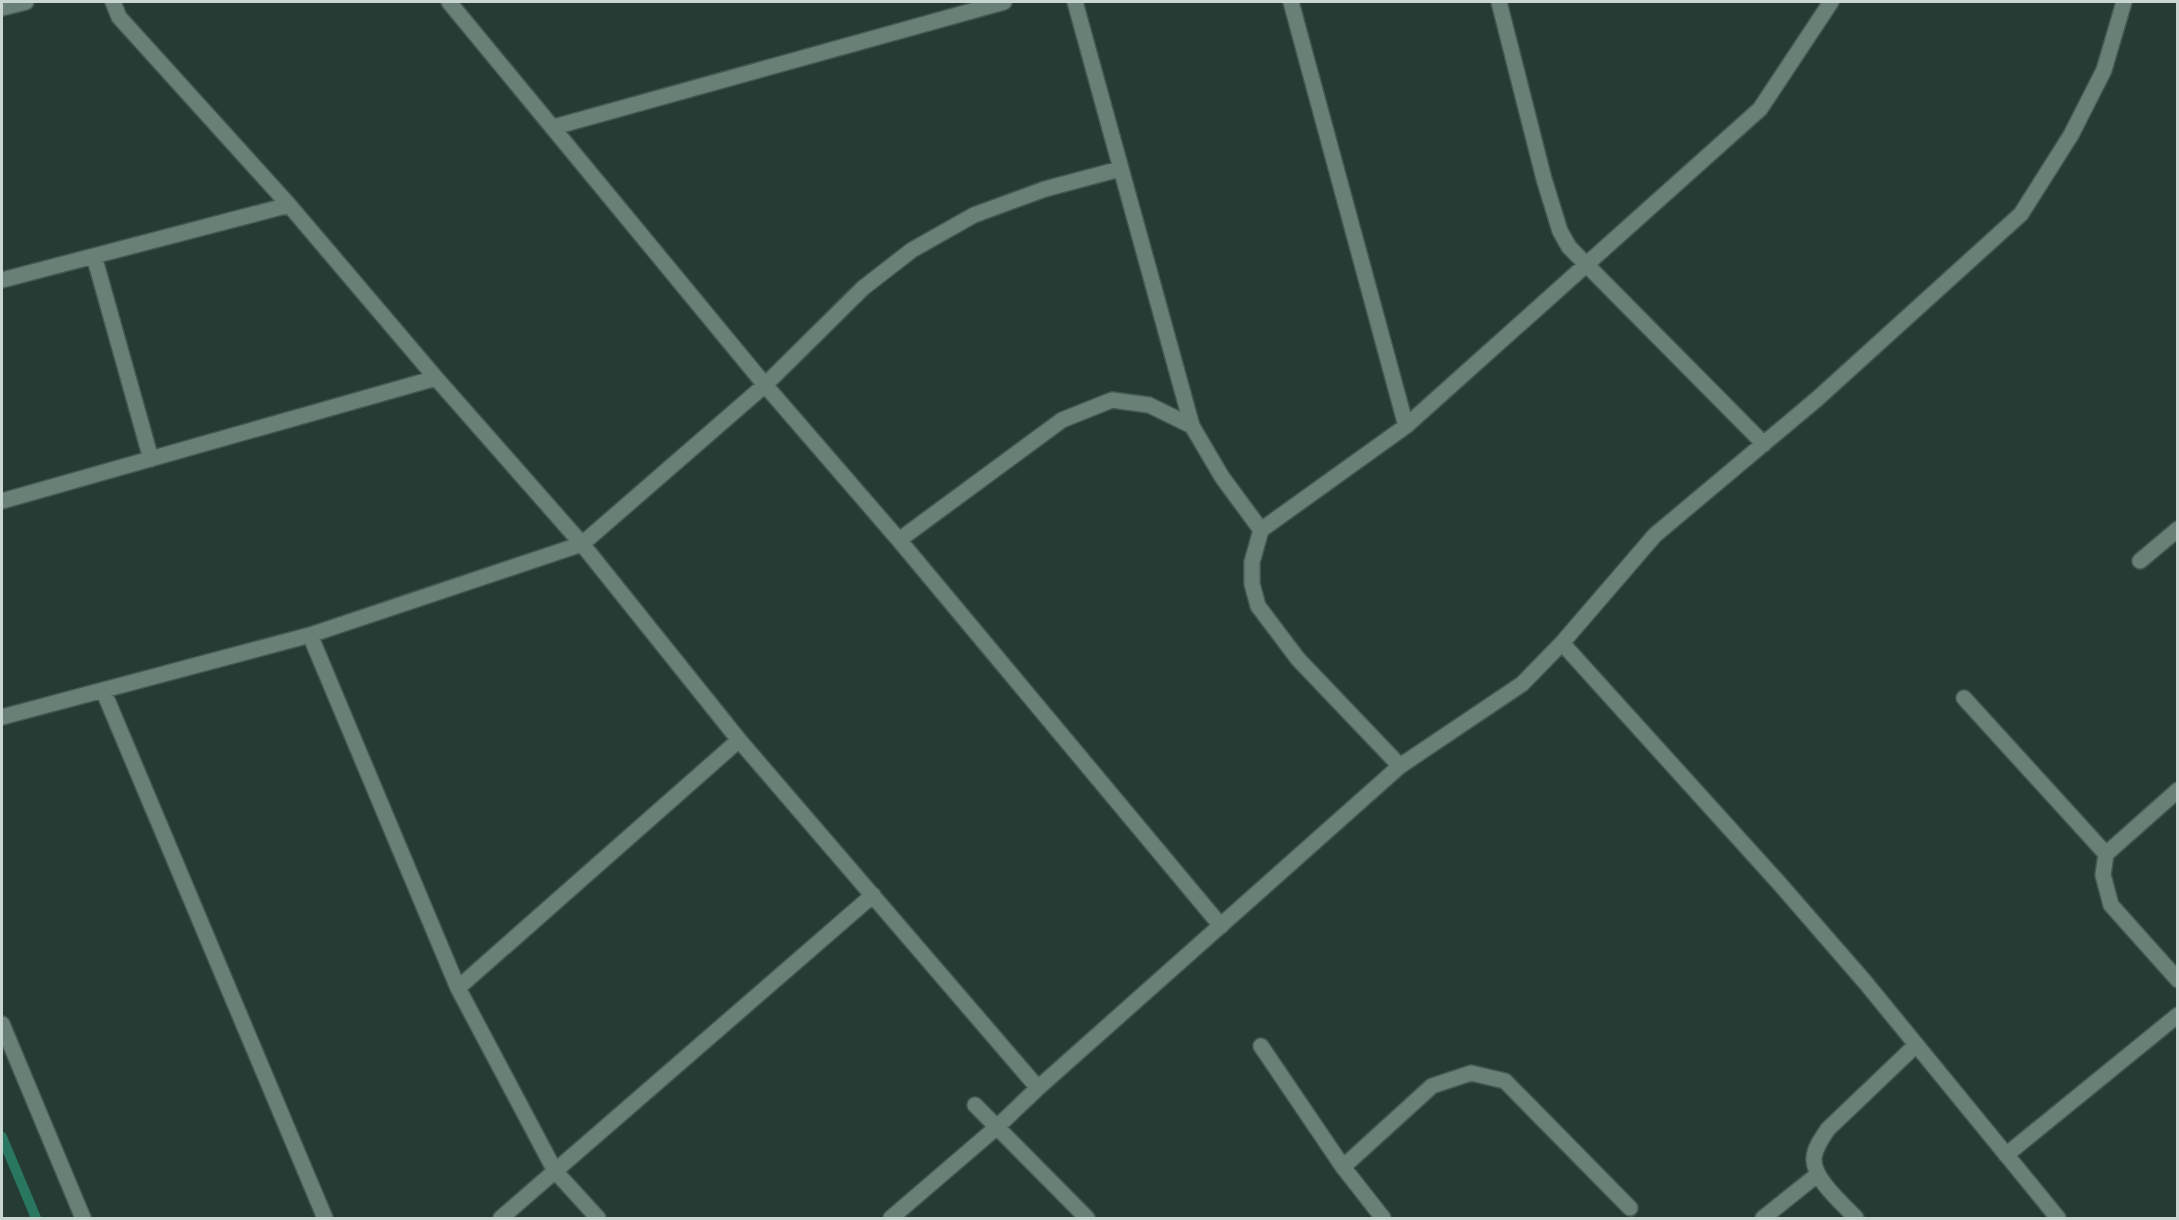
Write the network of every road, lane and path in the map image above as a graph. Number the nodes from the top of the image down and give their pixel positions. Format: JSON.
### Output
{"nodes":[{"id":1,"x":26,"y":2,"type":"edge"},
{"id":2,"x":113,"y":2,"type":"edge"},
{"id":3,"x":449,"y":2,"type":"edge"},
{"id":4,"x":1004,"y":2,"type":"edge"},
{"id":5,"x":1075,"y":2,"type":"edge"},
{"id":6,"x":1291,"y":2,"type":"edge"},
{"id":7,"x":1499,"y":2,"type":"edge"},
{"id":8,"x":1831,"y":2,"type":"edge"},
{"id":9,"x":2124,"y":2,"type":"edge"},
{"id":10,"x":2,"y":8,"type":"edge"},
{"id":11,"x":554,"y":128,"type":"junction"},
{"id":12,"x":1120,"y":169,"type":"junction"},
{"id":13,"x":290,"y":205,"type":"junction"},
{"id":14,"x":94,"y":256,"type":"junction"},
{"id":15,"x":1587,"y":264,"type":"junction"},
{"id":16,"x":2,"y":280,"type":"edge"},
{"id":17,"x":436,"y":378,"type":"junction"},
{"id":18,"x":765,"y":385,"type":"junction"},
{"id":19,"x":1192,"y":426,"type":"junction"},
{"id":20,"x":1406,"y":426,"type":"junction"},
{"id":21,"x":1764,"y":444,"type":"junction"},
{"id":22,"x":151,"y":459,"type":"junction"},
{"id":23,"x":2,"y":501,"type":"edge"},
{"id":24,"x":2178,"y":529,"type":"edge"},
{"id":25,"x":1261,"y":530,"type":"junction"},
{"id":26,"x":899,"y":540,"type":"junction"},
{"id":27,"x":582,"y":544,"type":"junction"},
{"id":28,"x":2140,"y":561,"type":"dead end"},
{"id":29,"x":310,"y":635,"type":"junction"},
{"id":30,"x":1562,"y":643,"type":"junction"},
{"id":31,"x":103,"y":690,"type":"junction"},
{"id":32,"x":1964,"y":698,"type":"dead end"},
{"id":33,"x":2,"y":717,"type":"edge"},
{"id":34,"x":739,"y":740,"type":"junction"},
{"id":35,"x":1400,"y":766,"type":"junction"},
{"id":36,"x":2178,"y":790,"type":"edge"},
{"id":37,"x":2106,"y":854,"type":"junction"},
{"id":38,"x":873,"y":895,"type":"junction"},
{"id":39,"x":1221,"y":926,"type":"junction"},
{"id":40,"x":2178,"y":980,"type":"edge"},
{"id":41,"x":458,"y":988,"type":"junction"},
{"id":42,"x":2178,"y":1015,"type":"edge"},
{"id":43,"x":2,"y":1024,"type":"edge"},
{"id":44,"x":1916,"y":1045,"type":"junction"},
{"id":45,"x":1261,"y":1046,"type":"dead end"},
{"id":46,"x":1038,"y":1088,"type":"junction"},
{"id":47,"x":975,"y":1105,"type":"dead end"},
{"id":48,"x":997,"y":1128,"type":"junction"},
{"id":49,"x":2006,"y":1155,"type":"junction"},
{"id":50,"x":1343,"y":1167,"type":"junction"},
{"id":51,"x":555,"y":1172,"type":"junction"},
{"id":52,"x":1817,"y":1175,"type":"junction"},
{"id":53,"x":1629,"y":1208,"type":"dead end"},
{"id":54,"x":83,"y":1218,"type":"edge"},
{"id":55,"x":325,"y":1218,"type":"edge"},
{"id":56,"x":501,"y":1218,"type":"edge"},
{"id":57,"x":598,"y":1218,"type":"edge"},
{"id":58,"x":891,"y":1218,"type":"edge"},
{"id":59,"x":1087,"y":1218,"type":"edge"},
{"id":60,"x":1383,"y":1218,"type":"edge"},
{"id":61,"x":1763,"y":1218,"type":"edge"},
{"id":62,"x":1856,"y":1218,"type":"edge"},
{"id":63,"x":2058,"y":1218,"type":"edge"}],
"edges":[{"from":1,"to":10,"type":"street"},
{"from":2,"to":13,"type":"street"},
{"from":3,"to":11,"type":"street"},
{"from":4,"to":11,"type":"street"},
{"from":5,"to":12,"type":"street"},
{"from":6,"to":20,"type":"street"},
{"from":7,"to":15,"type":"street"},
{"from":8,"to":15,"type":"street"},
{"from":9,"to":21,"type":"street"},
{"from":11,"to":18,"type":"street"},
{"from":12,"to":18,"type":"street"},
{"from":12,"to":19,"type":"street"},
{"from":13,"to":14,"type":"street"},
{"from":13,"to":17,"type":"street"},
{"from":14,"to":16,"type":"street"},
{"from":14,"to":22,"type":"street"},
{"from":15,"to":20,"type":"street"},
{"from":15,"to":21,"type":"street"},
{"from":17,"to":22,"type":"street"},
{"from":17,"to":27,"type":"street"},
{"from":18,"to":26,"type":"street"},
{"from":18,"to":27,"type":"street"},
{"from":19,"to":25,"type":"street"},
{"from":19,"to":26,"type":"street"},
{"from":20,"to":25,"type":"street"},
{"from":21,"to":30,"type":"street"},
{"from":22,"to":23,"type":"street"},
{"from":24,"to":28,"type":"street"},
{"from":25,"to":35,"type":"street"},
{"from":26,"to":39,"type":"street"},
{"from":27,"to":29,"type":"street"},
{"from":27,"to":34,"type":"street"},
{"from":29,"to":31,"type":"street"},
{"from":29,"to":41,"type":"street"},
{"from":30,"to":35,"type":"street"},
{"from":30,"to":44,"type":"street"},
{"from":31,"to":33,"type":"street"},
{"from":31,"to":55,"type":"street"},
{"from":32,"to":37,"type":"street"},
{"from":34,"to":38,"type":"street"},
{"from":34,"to":41,"type":"street"},
{"from":35,"to":39,"type":"street"},
{"from":36,"to":37,"type":"street"},
{"from":37,"to":40,"type":"street"},
{"from":38,"to":46,"type":"street"},
{"from":38,"to":51,"type":"street"},
{"from":39,"to":46,"type":"street"},
{"from":41,"to":51,"type":"street"},
{"from":42,"to":49,"type":"street"},
{"from":43,"to":54,"type":"street"},
{"from":44,"to":49,"type":"street"},
{"from":44,"to":52,"type":"street"},
{"from":45,"to":50,"type":"street"},
{"from":46,"to":48,"type":"street"},
{"from":47,"to":48,"type":"street"},
{"from":48,"to":58,"type":"street"},
{"from":48,"to":59,"type":"street"},
{"from":49,"to":63,"type":"street"},
{"from":50,"to":53,"type":"street"},
{"from":50,"to":60,"type":"street"},
{"from":51,"to":56,"type":"street"},
{"from":51,"to":57,"type":"street"},
{"from":52,"to":61,"type":"street"},
{"from":52,"to":62,"type":"street"}]}
